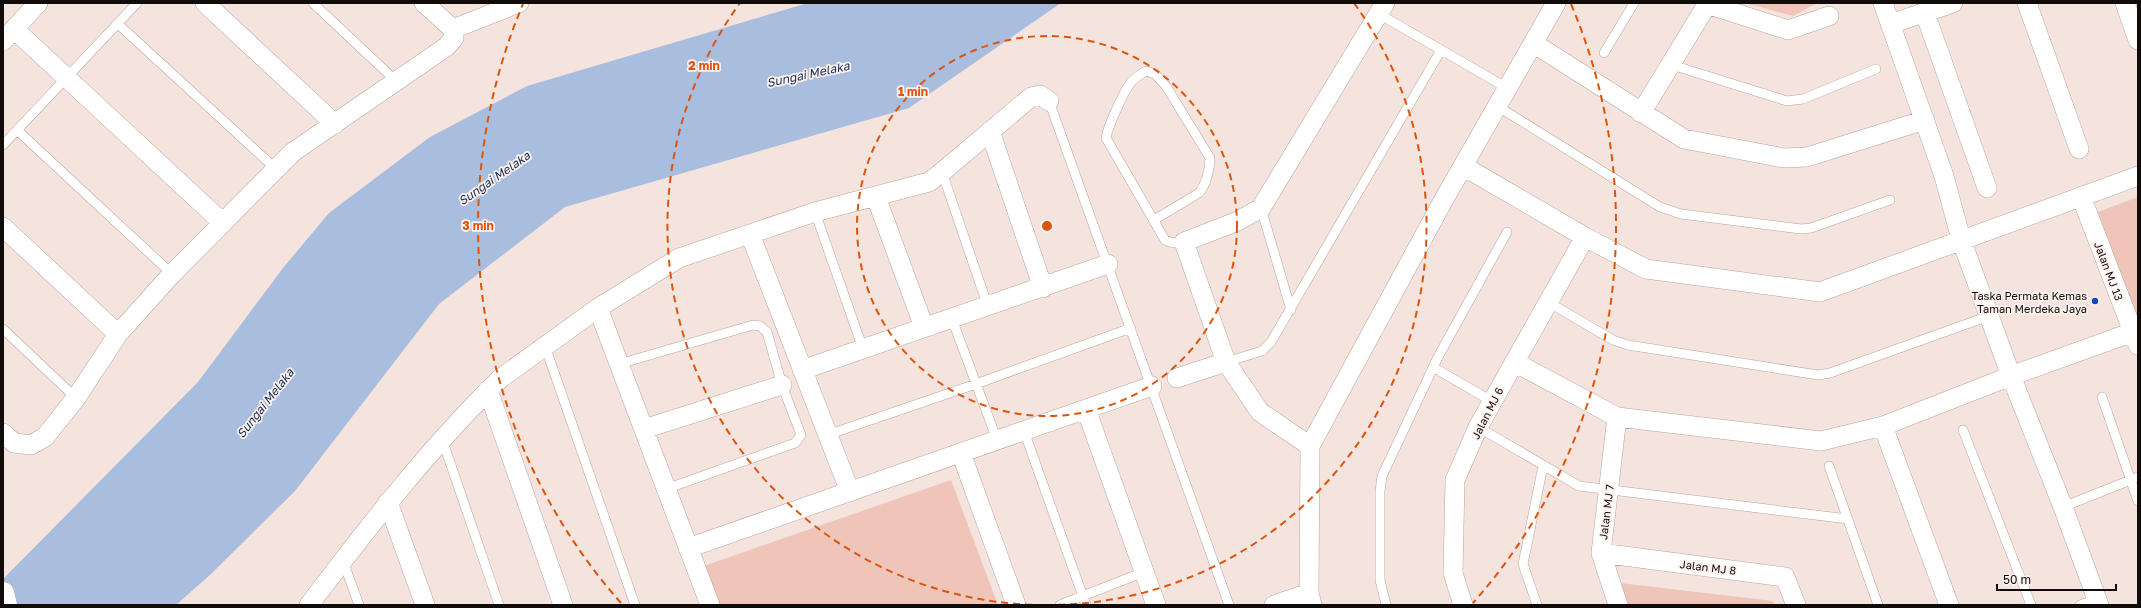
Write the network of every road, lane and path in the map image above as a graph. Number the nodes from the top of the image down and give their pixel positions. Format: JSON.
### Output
{"nodes":[{"id":1,"x":38,"y":3,"type":"edge"},
{"id":2,"x":137,"y":3,"type":"edge"},
{"id":3,"x":205,"y":3,"type":"edge"},
{"id":4,"x":313,"y":3,"type":"edge"},
{"id":5,"x":424,"y":3,"type":"edge"},
{"id":6,"x":519,"y":3,"type":"edge"},
{"id":7,"x":1556,"y":3,"type":"edge"},
{"id":8,"x":1634,"y":3,"type":"edge"},
{"id":9,"x":1707,"y":3,"type":"edge"},
{"id":10,"x":1883,"y":3,"type":"edge"},
{"id":11,"x":1953,"y":3,"type":"edge"},
{"id":12,"x":2027,"y":3,"type":"edge"},
{"id":13,"x":2125,"y":3,"type":"edge"},
{"id":14,"x":1382,"y":8,"type":"edge"},
{"id":15,"x":1925,"y":13,"type":"junction"},
{"id":16,"x":1829,"y":16,"type":"dead end"},
{"id":17,"x":118,"y":24,"type":"junction"},
{"id":18,"x":1890,"y":24,"type":"junction"},
{"id":19,"x":453,"y":29,"type":"junction"},
{"id":20,"x":9,"y":35,"type":"edge"},
{"id":21,"x":2138,"y":40,"type":"edge"},
{"id":22,"x":1533,"y":43,"type":"junction"},
{"id":23,"x":1441,"y":50,"type":"junction"},
{"id":24,"x":1604,"y":53,"type":"dead end"},
{"id":25,"x":1672,"y":65,"type":"junction"},
{"id":26,"x":1876,"y":69,"type":"dead end"},
{"id":27,"x":67,"y":77,"type":"junction"},
{"id":28,"x":396,"y":81,"type":"junction"},
{"id":29,"x":1507,"y":88,"type":"junction"},
{"id":30,"x":1049,"y":101,"type":"joint"},
{"id":31,"x":1497,"y":106,"type":"junction"},
{"id":32,"x":1641,"y":113,"type":"junction"},
{"id":33,"x":1926,"y":120,"type":"junction"},
{"id":34,"x":334,"y":124,"type":"junction"},
{"id":35,"x":17,"y":130,"type":"junction"},
{"id":36,"x":990,"y":131,"type":"junction"},
{"id":37,"x":3,"y":145,"type":"edge"},
{"id":38,"x":2079,"y":149,"type":"dead end"},
{"id":39,"x":1464,"y":166,"type":"junction"},
{"id":40,"x":276,"y":169,"type":"junction"},
{"id":41,"x":942,"y":172,"type":"junction"},
{"id":42,"x":2138,"y":176,"type":"edge"},
{"id":43,"x":1987,"y":188,"type":"dead end"},
{"id":44,"x":2081,"y":196,"type":"junction"},
{"id":45,"x":876,"y":197,"type":"junction"},
{"id":46,"x":1890,"y":200,"type":"dead end"},
{"id":47,"x":1261,"y":208,"type":"junction"},
{"id":48,"x":815,"y":212,"type":"junction"},
{"id":49,"x":1154,"y":220,"type":"junction"},
{"id":50,"x":222,"y":223,"type":"junction"},
{"id":51,"x":3,"y":227,"type":"edge"},
{"id":52,"x":1507,"y":232,"type":"dead end"},
{"id":53,"x":750,"y":234,"type":"junction"},
{"id":54,"x":1585,"y":237,"type":"junction"},
{"id":55,"x":1961,"y":239,"type":"junction"},
{"id":56,"x":1184,"y":242,"type":"junction"},
{"id":57,"x":1108,"y":264,"type":"junction"},
{"id":58,"x":172,"y":274,"type":"junction"},
{"id":59,"x":1043,"y":288,"type":"junction"},
{"id":60,"x":1548,"y":302,"type":"junction"},
{"id":61,"x":988,"y":307,"type":"junction"},
{"id":62,"x":598,"y":308,"type":"junction"},
{"id":63,"x":1290,"y":310,"type":"junction"},
{"id":64,"x":1989,"y":316,"type":"junction"},
{"id":65,"x":952,"y":319,"type":"junction"},
{"id":66,"x":924,"y":327,"type":"junction"},
{"id":67,"x":1131,"y":328,"type":"junction"},
{"id":68,"x":3,"y":329,"type":"edge"},
{"id":69,"x":118,"y":334,"type":"junction"},
{"id":70,"x":2136,"y":339,"type":"edge"},
{"id":71,"x":544,"y":346,"type":"junction"},
{"id":72,"x":863,"y":349,"type":"junction"},
{"id":73,"x":1226,"y":362,"type":"junction"},
{"id":74,"x":1514,"y":362,"type":"junction"},
{"id":75,"x":619,"y":364,"type":"junction"},
{"id":76,"x":1433,"y":367,"type":"junction"},
{"id":77,"x":802,"y":370,"type":"junction"},
{"id":78,"x":2011,"y":376,"type":"junction"},
{"id":79,"x":1177,"y":378,"type":"dead end"},
{"id":80,"x":976,"y":384,"type":"junction"},
{"id":81,"x":782,"y":385,"type":"junction"},
{"id":82,"x":1152,"y":386,"type":"junction"},
{"id":83,"x":488,"y":390,"type":"junction"},
{"id":84,"x":76,"y":398,"type":"junction"},
{"id":85,"x":2102,"y":398,"type":"dead end"},
{"id":86,"x":1492,"y":402,"type":"junction"},
{"id":87,"x":1086,"y":409,"type":"junction"},
{"id":88,"x":1617,"y":417,"type":"junction"},
{"id":89,"x":1883,"y":426,"type":"junction"},
{"id":90,"x":1478,"y":428,"type":"junction"},
{"id":91,"x":644,"y":429,"type":"junction"},
{"id":92,"x":1963,"y":430,"type":"dead end"},
{"id":93,"x":1024,"y":431,"type":"junction"},
{"id":94,"x":3,"y":433,"type":"edge"},
{"id":95,"x":827,"y":435,"type":"junction"},
{"id":96,"x":442,"y":439,"type":"junction"},
{"id":97,"x":997,"y":440,"type":"junction"},
{"id":98,"x":1310,"y":446,"type":"junction"},
{"id":99,"x":961,"y":453,"type":"junction"},
{"id":100,"x":1544,"y":466,"type":"junction"},
{"id":101,"x":1829,"y":466,"type":"dead end"},
{"id":102,"x":2134,"y":479,"type":"edge"},
{"id":103,"x":666,"y":489,"type":"junction"},
{"id":104,"x":1609,"y":490,"type":"junction"},
{"id":105,"x":850,"y":492,"type":"junction"},
{"id":106,"x":2138,"y":501,"type":"edge"},
{"id":107,"x":388,"y":502,"type":"junction"},
{"id":108,"x":2063,"y":507,"type":"junction"},
{"id":109,"x":1848,"y":519,"type":"junction"},
{"id":110,"x":688,"y":548,"type":"junction"},
{"id":111,"x":1601,"y":553,"type":"junction"},
{"id":112,"x":343,"y":560,"type":"junction"},
{"id":113,"x":1144,"y":572,"type":"junction"},
{"id":114,"x":3,"y":593,"type":"edge"},
{"id":115,"x":1083,"y":596,"type":"junction"},
{"id":116,"x":1310,"y":599,"type":"edge"},
{"id":117,"x":2092,"y":603,"type":"edge"},
{"id":118,"x":1945,"y":604,"type":"edge"},
{"id":119,"x":6,"y":605,"type":"edge"},
{"id":120,"x":309,"y":605,"type":"edge"},
{"id":121,"x":359,"y":605,"type":"edge"},
{"id":122,"x":425,"y":605,"type":"edge"},
{"id":123,"x":499,"y":605,"type":"edge"},
{"id":124,"x":563,"y":605,"type":"edge"},
{"id":125,"x":635,"y":605,"type":"edge"},
{"id":126,"x":710,"y":605,"type":"edge"},
{"id":127,"x":1016,"y":605,"type":"edge"},
{"id":128,"x":1060,"y":605,"type":"edge"},
{"id":129,"x":1086,"y":605,"type":"edge"},
{"id":130,"x":1156,"y":605,"type":"edge"},
{"id":131,"x":1229,"y":605,"type":"edge"},
{"id":132,"x":1274,"y":605,"type":"edge"},
{"id":133,"x":1386,"y":605,"type":"edge"},
{"id":134,"x":1463,"y":605,"type":"edge"},
{"id":135,"x":1537,"y":605,"type":"edge"},
{"id":136,"x":1618,"y":605,"type":"edge"},
{"id":137,"x":1796,"y":605,"type":"edge"},
{"id":138,"x":1878,"y":605,"type":"edge"},
{"id":139,"x":2031,"y":605,"type":"edge"}],
"edges":[{"from":1,"to":20,"type":"street"},
{"from":2,"to":17,"type":"lane"},
{"from":3,"to":34,"type":"street"},
{"from":4,"to":28,"type":"lane"},
{"from":5,"to":19,"type":"street"},
{"from":6,"to":19,"type":"street"},
{"from":7,"to":22,"type":"street"},
{"from":8,"to":24,"type":"lane"},
{"from":9,"to":16,"type":"street"},
{"from":9,"to":25,"type":"street"},
{"from":10,"to":18,"type":"street"},
{"from":11,"to":15,"type":"street"},
{"from":12,"to":38,"type":"street"},
{"from":13,"to":21,"type":"street"},
{"from":14,"to":23,"type":"lane"},
{"from":14,"to":47,"type":"street"},
{"from":15,"to":18,"type":"street"},
{"from":15,"to":43,"type":"street"},
{"from":17,"to":27,"type":"lane"},
{"from":17,"to":40,"type":"lane"},
{"from":18,"to":33,"type":"street"},
{"from":19,"to":28,"type":"street"},
{"from":20,"to":27,"type":"street"},
{"from":22,"to":29,"type":"street"},
{"from":22,"to":32,"type":"street"},
{"from":23,"to":29,"type":"lane"},
{"from":23,"to":63,"type":"lane"},
{"from":25,"to":26,"type":"lane"},
{"from":25,"to":32,"type":"street"},
{"from":27,"to":35,"type":"lane"},
{"from":27,"to":50,"type":"street"},
{"from":28,"to":34,"type":"street"},
{"from":29,"to":31,"type":"street"},
{"from":30,"to":36,"type":"street"},
{"from":30,"to":57,"type":"lane"},
{"from":31,"to":39,"type":"street"},
{"from":31,"to":46,"type":"lane"},
{"from":32,"to":33,"type":"street"},
{"from":33,"to":55,"type":"street"},
{"from":34,"to":40,"type":"street"},
{"from":35,"to":37,"type":"lane"},
{"from":35,"to":58,"type":"lane"},
{"from":36,"to":41,"type":"street"},
{"from":36,"to":59,"type":"street"},
{"from":39,"to":54,"type":"street"},
{"from":39,"to":98,"type":"street"},
{"from":40,"to":50,"type":"street"},
{"from":41,"to":45,"type":"street"},
{"from":41,"to":61,"type":"lane"},
{"from":42,"to":44,"type":"street"},
{"from":44,"to":55,"type":"street"},
{"from":44,"to":70,"type":"street","name":"Jalan MJ 13"},
{"from":45,"to":48,"type":"street"},
{"from":45,"to":66,"type":"street"},
{"from":47,"to":56,"type":"street"},
{"from":47,"to":63,"type":"lane"},
{"from":48,"to":53,"type":"street"},
{"from":48,"to":72,"type":"lane"},
{"from":49,"to":49,"type":"lane"},
{"from":49,"to":56,"type":"lane"},
{"from":50,"to":58,"type":"street"},
{"from":51,"to":69,"type":"street"},
{"from":52,"to":76,"type":"lane"},
{"from":53,"to":62,"type":"street"},
{"from":53,"to":77,"type":"street"},
{"from":54,"to":55,"type":"street"},
{"from":54,"to":60,"type":"street","name":"Jalan MJ 6"},
{"from":55,"to":64,"type":"street"},
{"from":56,"to":73,"type":"street"},
{"from":57,"to":59,"type":"street"},
{"from":57,"to":67,"type":"lane"},
{"from":58,"to":69,"type":"street"},
{"from":59,"to":61,"type":"street"},
{"from":60,"to":64,"type":"lane"},
{"from":60,"to":74,"type":"street","name":"Jalan MJ 6"},
{"from":61,"to":65,"type":"street"},
{"from":62,"to":71,"type":"street"},
{"from":62,"to":75,"type":"street"},
{"from":63,"to":73,"type":"lane"},
{"from":64,"to":78,"type":"street"},
{"from":65,"to":66,"type":"street"},
{"from":65,"to":80,"type":"lane"},
{"from":66,"to":72,"type":"street"},
{"from":67,"to":80,"type":"lane"},
{"from":67,"to":82,"type":"lane"},
{"from":68,"to":84,"type":"lane"},
{"from":69,"to":84,"type":"street"},
{"from":70,"to":78,"type":"street"},
{"from":71,"to":83,"type":"street"},
{"from":71,"to":125,"type":"lane"},
{"from":72,"to":77,"type":"street"},
{"from":73,"to":79,"type":"street"},
{"from":73,"to":98,"type":"street"},
{"from":74,"to":86,"type":"street","name":"Jalan MJ 6"},
{"from":74,"to":88,"type":"street"},
{"from":75,"to":81,"type":"lane"},
{"from":75,"to":91,"type":"street"},
{"from":76,"to":86,"type":"lane"},
{"from":76,"to":133,"type":"lane"},
{"from":77,"to":95,"type":"street"},
{"from":78,"to":89,"type":"street"},
{"from":78,"to":108,"type":"street"},
{"from":80,"to":95,"type":"lane"},
{"from":80,"to":97,"type":"lane"},
{"from":81,"to":91,"type":"street"},
{"from":81,"to":103,"type":"lane"},
{"from":82,"to":87,"type":"street"},
{"from":82,"to":131,"type":"lane"},
{"from":83,"to":96,"type":"street"},
{"from":83,"to":124,"type":"street"},
{"from":84,"to":94,"type":"street"},
{"from":85,"to":102,"type":"lane"},
{"from":86,"to":90,"type":"street","name":"Jalan MJ 6"},
{"from":87,"to":93,"type":"street"},
{"from":87,"to":113,"type":"street"},
{"from":88,"to":89,"type":"street"},
{"from":88,"to":104,"type":"street","name":"Jalan MJ 7"},
{"from":89,"to":118,"type":"street"},
{"from":90,"to":100,"type":"lane"},
{"from":90,"to":134,"type":"street","name":"Jalan MJ 6"},
{"from":91,"to":103,"type":"street"},
{"from":92,"to":139,"type":"lane"},
{"from":93,"to":97,"type":"street"},
{"from":93,"to":115,"type":"lane"},
{"from":95,"to":105,"type":"street"},
{"from":96,"to":107,"type":"street"},
{"from":96,"to":123,"type":"lane"},
{"from":97,"to":99,"type":"street"},
{"from":98,"to":116,"type":"street"},
{"from":99,"to":105,"type":"street"},
{"from":99,"to":127,"type":"street"},
{"from":100,"to":104,"type":"lane"},
{"from":100,"to":135,"type":"lane"},
{"from":101,"to":109,"type":"lane"},
{"from":102,"to":106,"type":"lane"},
{"from":102,"to":108,"type":"lane"},
{"from":103,"to":110,"type":"street"},
{"from":104,"to":109,"type":"lane"},
{"from":104,"to":111,"type":"street","name":"Jalan MJ 7"},
{"from":105,"to":110,"type":"street"},
{"from":107,"to":112,"type":"street"},
{"from":107,"to":122,"type":"street"},
{"from":108,"to":117,"type":"street"},
{"from":109,"to":138,"type":"lane"},
{"from":110,"to":126,"type":"street"},
{"from":111,"to":136,"type":"street","name":"Jalan MJ 7"},
{"from":111,"to":137,"type":"street","name":"Jalan MJ 8"},
{"from":112,"to":120,"type":"street"},
{"from":112,"to":121,"type":"lane"},
{"from":113,"to":115,"type":"lane"},
{"from":113,"to":130,"type":"street"},
{"from":114,"to":119,"type":"street"},
{"from":115,"to":128,"type":"lane"},
{"from":115,"to":129,"type":"lane"},
{"from":116,"to":132,"type":"street"}]}
